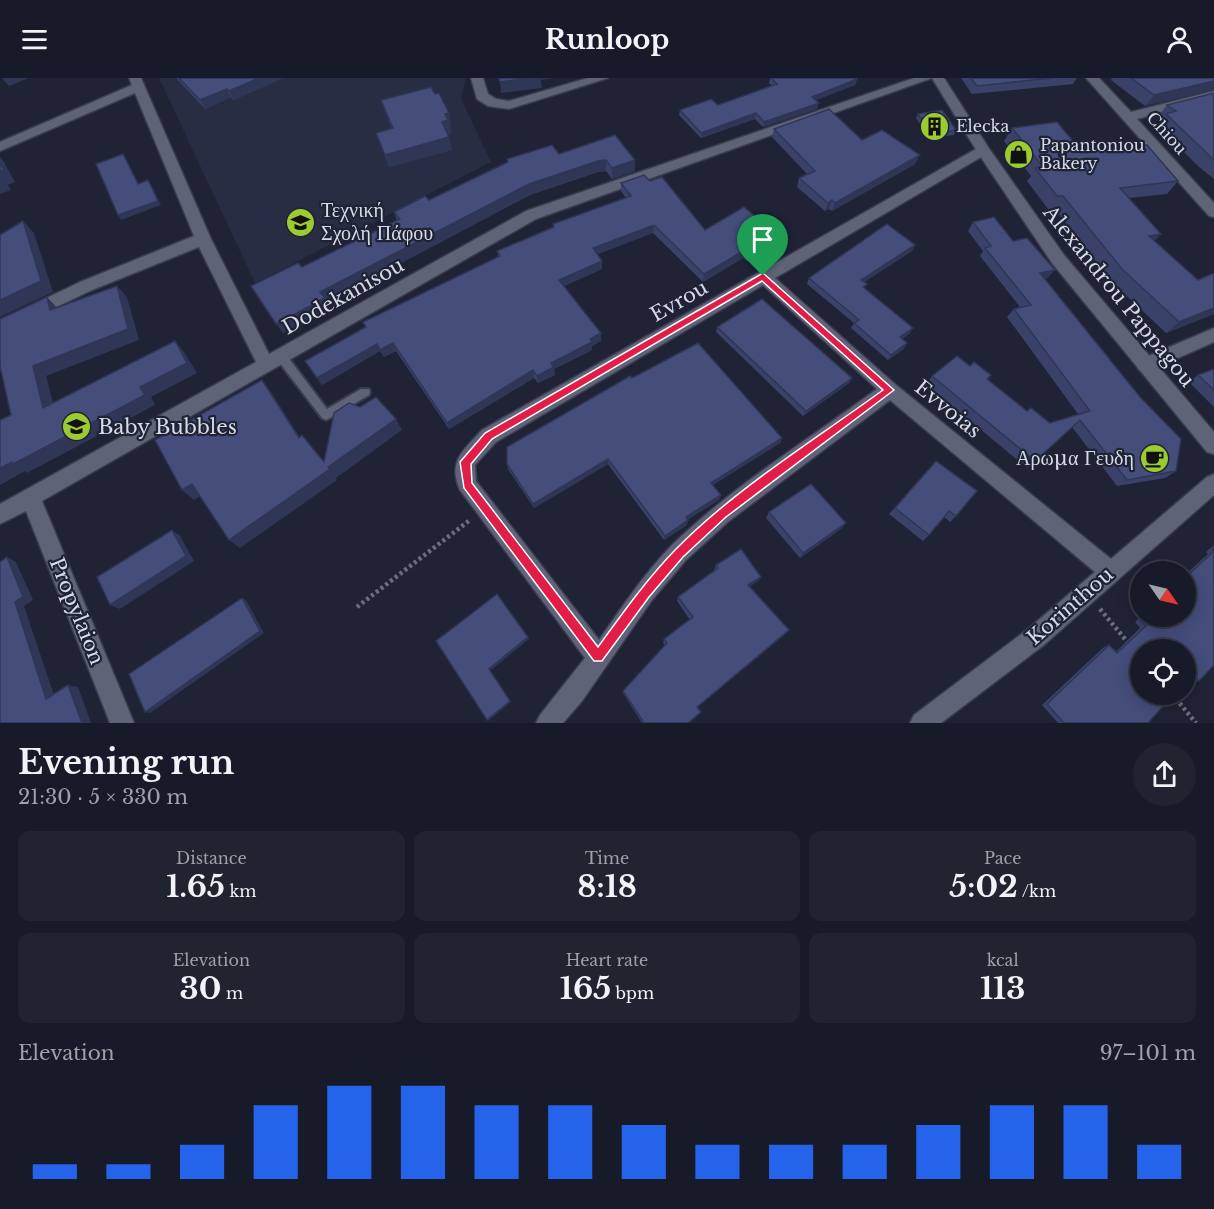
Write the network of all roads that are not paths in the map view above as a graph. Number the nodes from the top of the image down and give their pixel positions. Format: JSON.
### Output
{"nodes":[{"id":1,"x":477,"y":78,"type":"edge"},
{"id":2,"x":602,"y":78,"type":"edge"},
{"id":3,"x":926,"y":78,"type":"edge"},
{"id":4,"x":938,"y":78,"type":"edge"},
{"id":5,"x":1092,"y":78,"type":"edge"},
{"id":6,"x":136,"y":82,"type":"edge"},
{"id":7,"x":1214,"y":95,"type":"edge"},
{"id":8,"x":1129,"y":117,"type":"junction"},
{"id":9,"x":0,"y":147,"type":"edge"},
{"id":10,"x":983,"y":150,"type":"junction"},
{"id":11,"x":1214,"y":212,"type":"edge"},
{"id":12,"x":203,"y":239,"type":"junction"},
{"id":13,"x":763,"y":276,"type":"junction"},
{"id":14,"x":0,"y":327,"type":"edge"},
{"id":15,"x":1214,"y":335,"type":"edge"},
{"id":16,"x":273,"y":359,"type":"junction"},
{"id":17,"x":1145,"y":365,"type":"junction"},
{"id":18,"x":890,"y":390,"type":"junction"},
{"id":19,"x":365,"y":392,"type":"dead end"},
{"id":20,"x":1214,"y":446,"type":"edge"},
{"id":21,"x":1214,"y":483,"type":"edge"},
{"id":22,"x":31,"y":498,"type":"junction"},
{"id":23,"x":0,"y":515,"type":"edge"},
{"id":24,"x":1110,"y":571,"type":"junction"},
{"id":25,"x":598,"y":657,"type":"junction"},
{"id":26,"x":122,"y":723,"type":"edge"},
{"id":27,"x":548,"y":723,"type":"edge"},
{"id":28,"x":922,"y":723,"type":"edge"}],
"edges":[{"from":1,"to":2,"type":"street"},
{"from":3,"to":16,"type":"street","name":"Dodekanisou"},
{"from":4,"to":10,"type":"street","name":"Alexandrou Pappagou"},
{"from":5,"to":8,"type":"street","name":"Chiou"},
{"from":6,"to":9,"type":"street"},
{"from":6,"to":12,"type":"street"},
{"from":7,"to":8,"type":"street"},
{"from":8,"to":11,"type":"street","name":"Chiou"},
{"from":10,"to":13,"type":"street","name":"Evrou"},
{"from":10,"to":17,"type":"street","name":"Alexandrou Pappagou"},
{"from":12,"to":14,"type":"street"},
{"from":12,"to":16,"type":"street"},
{"from":13,"to":18,"type":"street","name":"Evvoias"},
{"from":13,"to":25,"type":"street","name":"Evrou"},
{"from":15,"to":17,"type":"street"},
{"from":16,"to":19,"type":"lane"},
{"from":16,"to":22,"type":"street","name":"Dodekanisou"},
{"from":17,"to":20,"type":"street","name":"Alexandrou Pappagou"},
{"from":18,"to":24,"type":"street","name":"Evvoias"},
{"from":18,"to":25,"type":"street"},
{"from":21,"to":24,"type":"street","name":"Korinthou"},
{"from":22,"to":23,"type":"street","name":"Dodekanisou"},
{"from":22,"to":26,"type":"street","name":"Propylaion"},
{"from":24,"to":28,"type":"street","name":"Korinthou"},
{"from":25,"to":27,"type":"street"}]}
